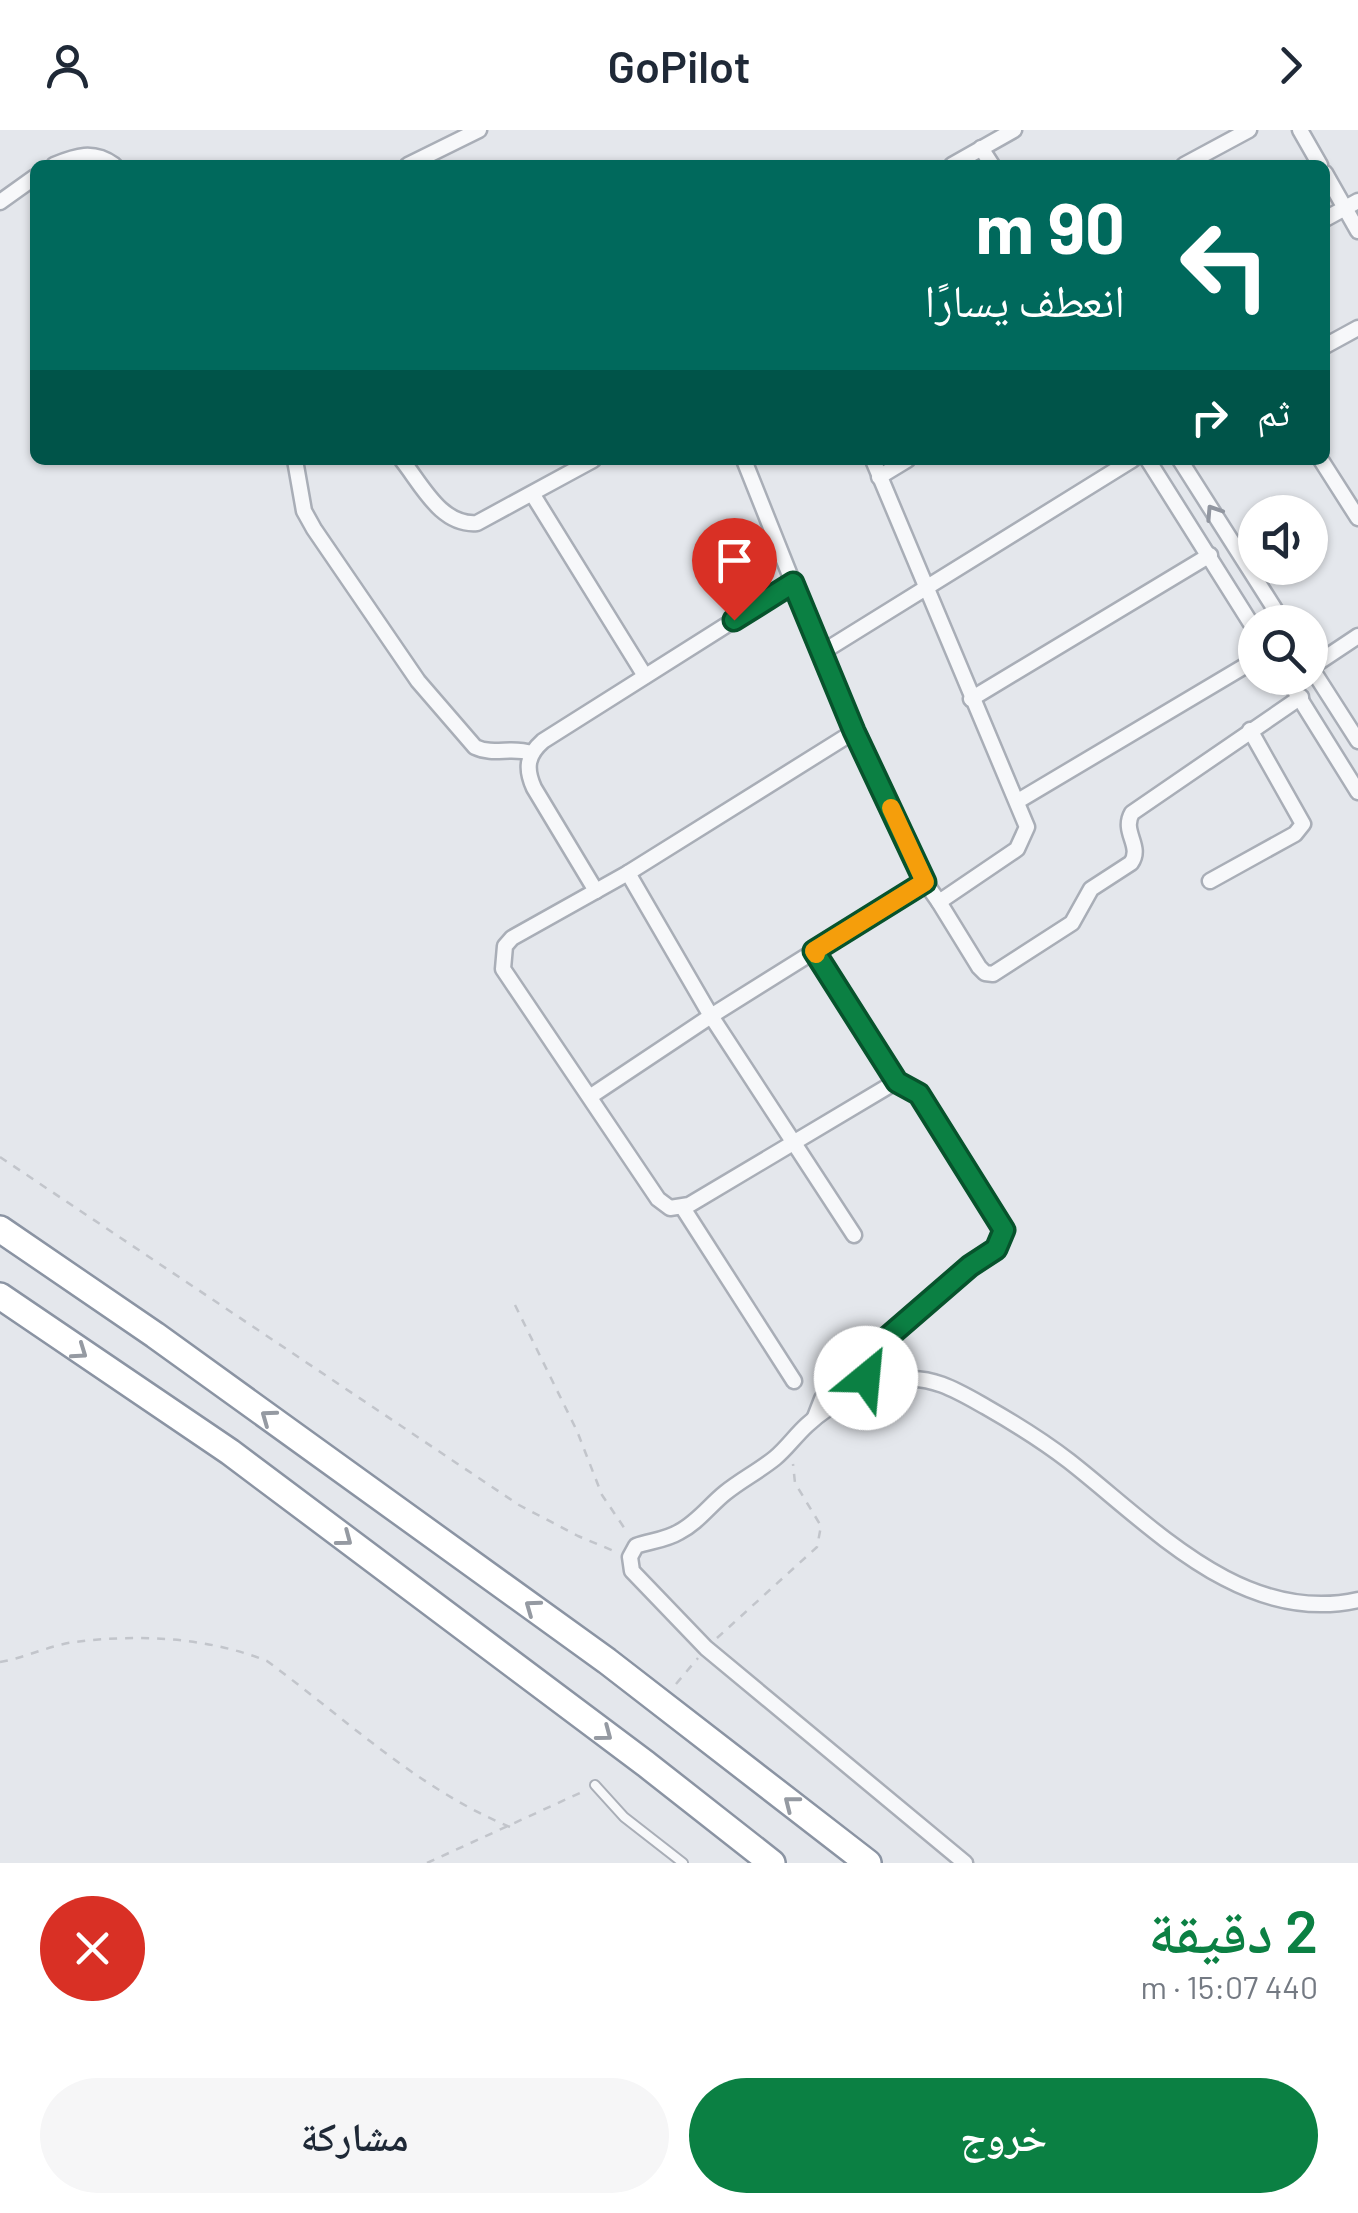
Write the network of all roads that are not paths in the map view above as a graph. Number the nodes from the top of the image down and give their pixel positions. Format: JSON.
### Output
{"nodes":[{"id":1,"x":479,"y":130,"type":"edge"},
{"id":2,"x":1014,"y":130,"type":"edge"},
{"id":3,"x":1248,"y":130,"type":"edge"},
{"id":4,"x":1300,"y":130,"type":"edge"},
{"id":5,"x":981,"y":148,"type":"junction"},
{"id":6,"x":66,"y":160,"type":"edge"},
{"id":7,"x":104,"y":160,"type":"edge"},
{"id":8,"x":418,"y":160,"type":"edge"},
{"id":9,"x":963,"y":160,"type":"edge"},
{"id":10,"x":989,"y":160,"type":"edge"},
{"id":11,"x":1193,"y":160,"type":"edge"},
{"id":12,"x":1317,"y":160,"type":"edge"},
{"id":13,"x":1330,"y":179,"type":"edge"},
{"id":14,"x":30,"y":181,"type":"edge"},
{"id":15,"x":0,"y":202,"type":"edge"},
{"id":16,"x":1352,"y":204,"type":"edge"},
{"id":17,"x":1330,"y":216,"type":"edge"},
{"id":18,"x":1358,"y":231,"type":"edge"},
{"id":19,"x":1358,"y":328,"type":"edge"},
{"id":20,"x":1330,"y":343,"type":"edge"},
{"id":21,"x":295,"y":465,"type":"edge"},
{"id":22,"x":406,"y":465,"type":"edge"},
{"id":23,"x":584,"y":465,"type":"edge"},
{"id":24,"x":746,"y":465,"type":"edge"},
{"id":25,"x":875,"y":465,"type":"edge"},
{"id":26,"x":899,"y":465,"type":"edge"},
{"id":27,"x":1124,"y":465,"type":"edge"},
{"id":28,"x":1151,"y":465,"type":"edge"},
{"id":29,"x":1183,"y":465,"type":"edge"},
{"id":30,"x":1324,"y":465,"type":"edge"},
{"id":31,"x":879,"y":477,"type":"junction"},
{"id":32,"x":533,"y":495,"type":"junction"},
{"id":33,"x":1358,"y":518,"type":"edge"},
{"id":34,"x":1210,"y":556,"type":"junction"},
{"id":35,"x":793,"y":583,"type":"junction"},
{"id":36,"x":925,"y":590,"type":"junction"},
{"id":37,"x":1240,"y":605,"type":"edge"},
{"id":38,"x":1272,"y":605,"type":"edge"},
{"id":39,"x":1358,"y":636,"type":"edge"},
{"id":40,"x":821,"y":654,"type":"junction"},
{"id":41,"x":1328,"y":655,"type":"edge"},
{"id":42,"x":1238,"y":670,"type":"edge"},
{"id":43,"x":645,"y":676,"type":"junction"},
{"id":44,"x":1328,"y":695,"type":"edge"},
{"id":45,"x":1301,"y":696,"type":"joint"},
{"id":46,"x":972,"y":699,"type":"junction"},
{"id":47,"x":1250,"y":730,"type":"junction"},
{"id":48,"x":854,"y":731,"type":"junction"},
{"id":49,"x":1358,"y":743,"type":"edge"},
{"id":50,"x":530,"y":753,"type":"junction"},
{"id":51,"x":1338,"y":756,"type":"junction"},
{"id":52,"x":1358,"y":792,"type":"edge"},
{"id":53,"x":1018,"y":801,"type":"junction"},
{"id":54,"x":628,"y":873,"type":"junction"},
{"id":55,"x":1210,"y":881,"type":"dead end"},
{"id":56,"x":925,"y":882,"type":"junction"},
{"id":57,"x":596,"y":892,"type":"junction"},
{"id":58,"x":938,"y":902,"type":"junction"},
{"id":59,"x":814,"y":951,"type":"junction"},
{"id":60,"x":711,"y":1016,"type":"junction"},
{"id":61,"x":897,"y":1082,"type":"junction"},
{"id":62,"x":591,"y":1096,"type":"junction"},
{"id":63,"x":794,"y":1143,"type":"junction"},
{"id":64,"x":683,"y":1208,"type":"junction"},
{"id":65,"x":0,"y":1228,"type":"edge"},
{"id":66,"x":854,"y":1235,"type":"dead end"},
{"id":67,"x":0,"y":1296,"type":"edge"},
{"id":68,"x":866,"y":1356,"type":"junction"},
{"id":69,"x":794,"y":1381,"type":"dead end"},
{"id":70,"x":866,"y":1389,"type":"junction"},
{"id":71,"x":815,"y":1418,"type":"junction"},
{"id":72,"x":1358,"y":1600,"type":"edge"},
{"id":73,"x":595,"y":1785,"type":"road end"},
{"id":74,"x":683,"y":1863,"type":"edge"},
{"id":75,"x":772,"y":1863,"type":"edge"},
{"id":76,"x":868,"y":1863,"type":"edge"},
{"id":77,"x":965,"y":1863,"type":"edge"}],
"edges":[{"from":1,"to":8,"type":"street"},
{"from":2,"to":5,"type":"street"},
{"from":3,"to":11,"type":"street"},
{"from":4,"to":12,"type":"street"},
{"from":5,"to":9,"type":"street"},
{"from":5,"to":10,"type":"street"},
{"from":6,"to":7,"type":"street"},
{"from":13,"to":16,"type":"street"},
{"from":14,"to":15,"type":"street"},
{"from":16,"to":17,"type":"street"},
{"from":16,"to":18,"type":"street"},
{"from":19,"to":20,"type":"street"},
{"from":21,"to":50,"type":"street"},
{"from":22,"to":32,"type":"street"},
{"from":23,"to":32,"type":"street"},
{"from":24,"to":35,"type":"street"},
{"from":25,"to":31,"type":"street"},
{"from":26,"to":31,"type":"street"},
{"from":27,"to":36,"type":"street"},
{"from":28,"to":34,"type":"street"},
{"from":38,"to":29,"type":"street","one_way":true},
{"from":30,"to":33,"type":"street"},
{"from":31,"to":36,"type":"street"},
{"from":32,"to":43,"type":"street"},
{"from":34,"to":37,"type":"street"},
{"from":34,"to":46,"type":"street"},
{"from":35,"to":40,"type":"street"},
{"from":35,"to":43,"type":"street"},
{"from":36,"to":40,"type":"street"},
{"from":36,"to":46,"type":"street"},
{"from":39,"to":41,"type":"street"},
{"from":40,"to":48,"type":"street"},
{"from":42,"to":53,"type":"street"},
{"from":43,"to":50,"type":"street"},
{"from":44,"to":49,"type":"street"},
{"from":45,"to":47,"type":"street"},
{"from":45,"to":51,"type":"street"},
{"from":46,"to":53,"type":"street"},
{"from":47,"to":55,"type":"street"},
{"from":47,"to":58,"type":"street"},
{"from":48,"to":54,"type":"street"},
{"from":48,"to":56,"type":"street"},
{"from":49,"to":51,"type":"street"},
{"from":50,"to":57,"type":"street"},
{"from":51,"to":52,"type":"street"},
{"from":53,"to":58,"type":"street"},
{"from":54,"to":57,"type":"street"},
{"from":54,"to":60,"type":"street"},
{"from":56,"to":58,"type":"street"},
{"from":56,"to":59,"type":"street"},
{"from":57,"to":62,"type":"street"},
{"from":59,"to":60,"type":"street"},
{"from":59,"to":61,"type":"street"},
{"from":60,"to":62,"type":"street"},
{"from":60,"to":63,"type":"street"},
{"from":61,"to":63,"type":"street"},
{"from":61,"to":68,"type":"street"},
{"from":62,"to":64,"type":"street"},
{"from":63,"to":64,"type":"street"},
{"from":63,"to":66,"type":"street"},
{"from":64,"to":69,"type":"street"},
{"from":76,"to":65,"type":"highway","one_way":true},
{"from":67,"to":75,"type":"highway","one_way":true},
{"from":68,"to":70,"type":"street"},
{"from":68,"to":71,"type":"street"},
{"from":70,"to":71,"type":"street"},
{"from":70,"to":72,"type":"street"},
{"from":71,"to":77,"type":"street"},
{"from":73,"to":74,"type":"lane"}]}
